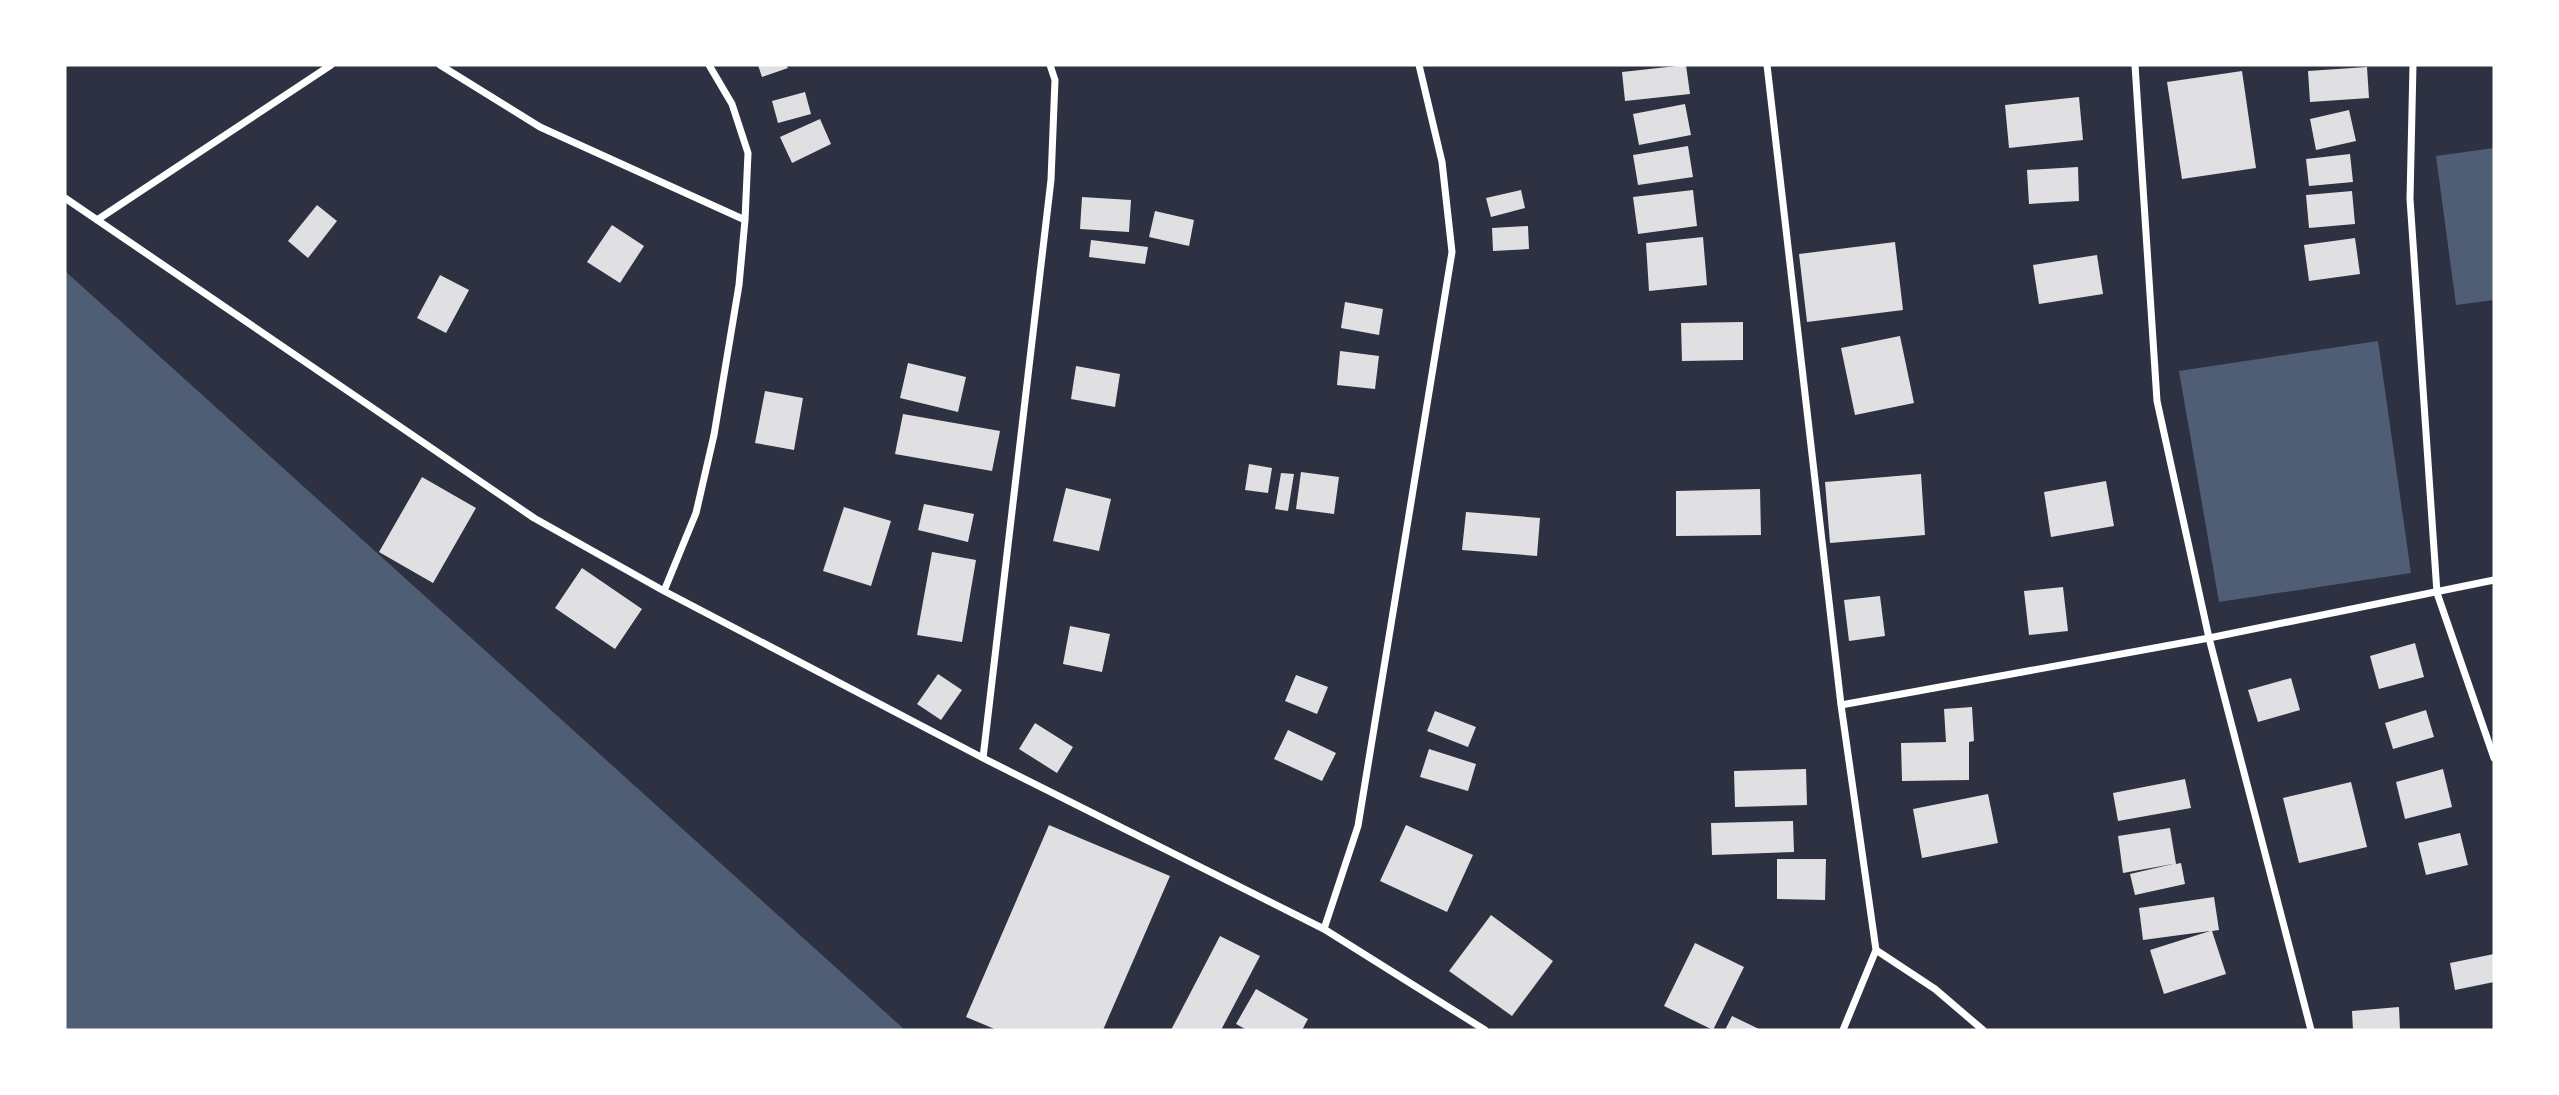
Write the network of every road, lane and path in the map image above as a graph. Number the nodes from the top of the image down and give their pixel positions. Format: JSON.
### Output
{"nodes":[{"id":1,"x":331,"y":65,"type":"edge"},
{"id":2,"x":440,"y":65,"type":"edge"},
{"id":3,"x":709,"y":65,"type":"edge"},
{"id":4,"x":1050,"y":65,"type":"edge"},
{"id":5,"x":1419,"y":65,"type":"edge"},
{"id":6,"x":1767,"y":65,"type":"edge"},
{"id":7,"x":2135,"y":65,"type":"edge"},
{"id":8,"x":2413,"y":65,"type":"edge"},
{"id":9,"x":65,"y":198,"type":"edge"},
{"id":10,"x":97,"y":220,"type":"junction"},
{"id":11,"x":745,"y":220,"type":"junction"},
{"id":12,"x":2494,"y":580,"type":"edge"},
{"id":13,"x":664,"y":591,"type":"junction"},
{"id":14,"x":2437,"y":593,"type":"junction"},
{"id":15,"x":2209,"y":638,"type":"junction"},
{"id":16,"x":1841,"y":705,"type":"junction"},
{"id":17,"x":983,"y":758,"type":"junction"},
{"id":18,"x":2494,"y":758,"type":"edge"},
{"id":19,"x":1324,"y":929,"type":"junction"},
{"id":20,"x":1876,"y":950,"type":"junction"},
{"id":21,"x":1485,"y":1030,"type":"edge"},
{"id":22,"x":1843,"y":1030,"type":"edge"},
{"id":23,"x":1983,"y":1030,"type":"edge"},
{"id":24,"x":2311,"y":1030,"type":"edge"}],
"edges":[{"from":1,"to":10,"type":"street"},
{"from":2,"to":11,"type":"street"},
{"from":3,"to":11,"type":"street"},
{"from":4,"to":17,"type":"street"},
{"from":5,"to":19,"type":"street"},
{"from":6,"to":16,"type":"street"},
{"from":7,"to":15,"type":"street"},
{"from":8,"to":14,"type":"street"},
{"from":9,"to":10,"type":"street"},
{"from":10,"to":13,"type":"street"},
{"from":11,"to":13,"type":"street"},
{"from":12,"to":14,"type":"street"},
{"from":13,"to":17,"type":"street"},
{"from":14,"to":15,"type":"street"},
{"from":14,"to":18,"type":"street"},
{"from":15,"to":16,"type":"street"},
{"from":15,"to":24,"type":"street"},
{"from":16,"to":20,"type":"street"},
{"from":17,"to":19,"type":"street"},
{"from":19,"to":21,"type":"street"},
{"from":20,"to":22,"type":"street"},
{"from":20,"to":23,"type":"street"}]}
